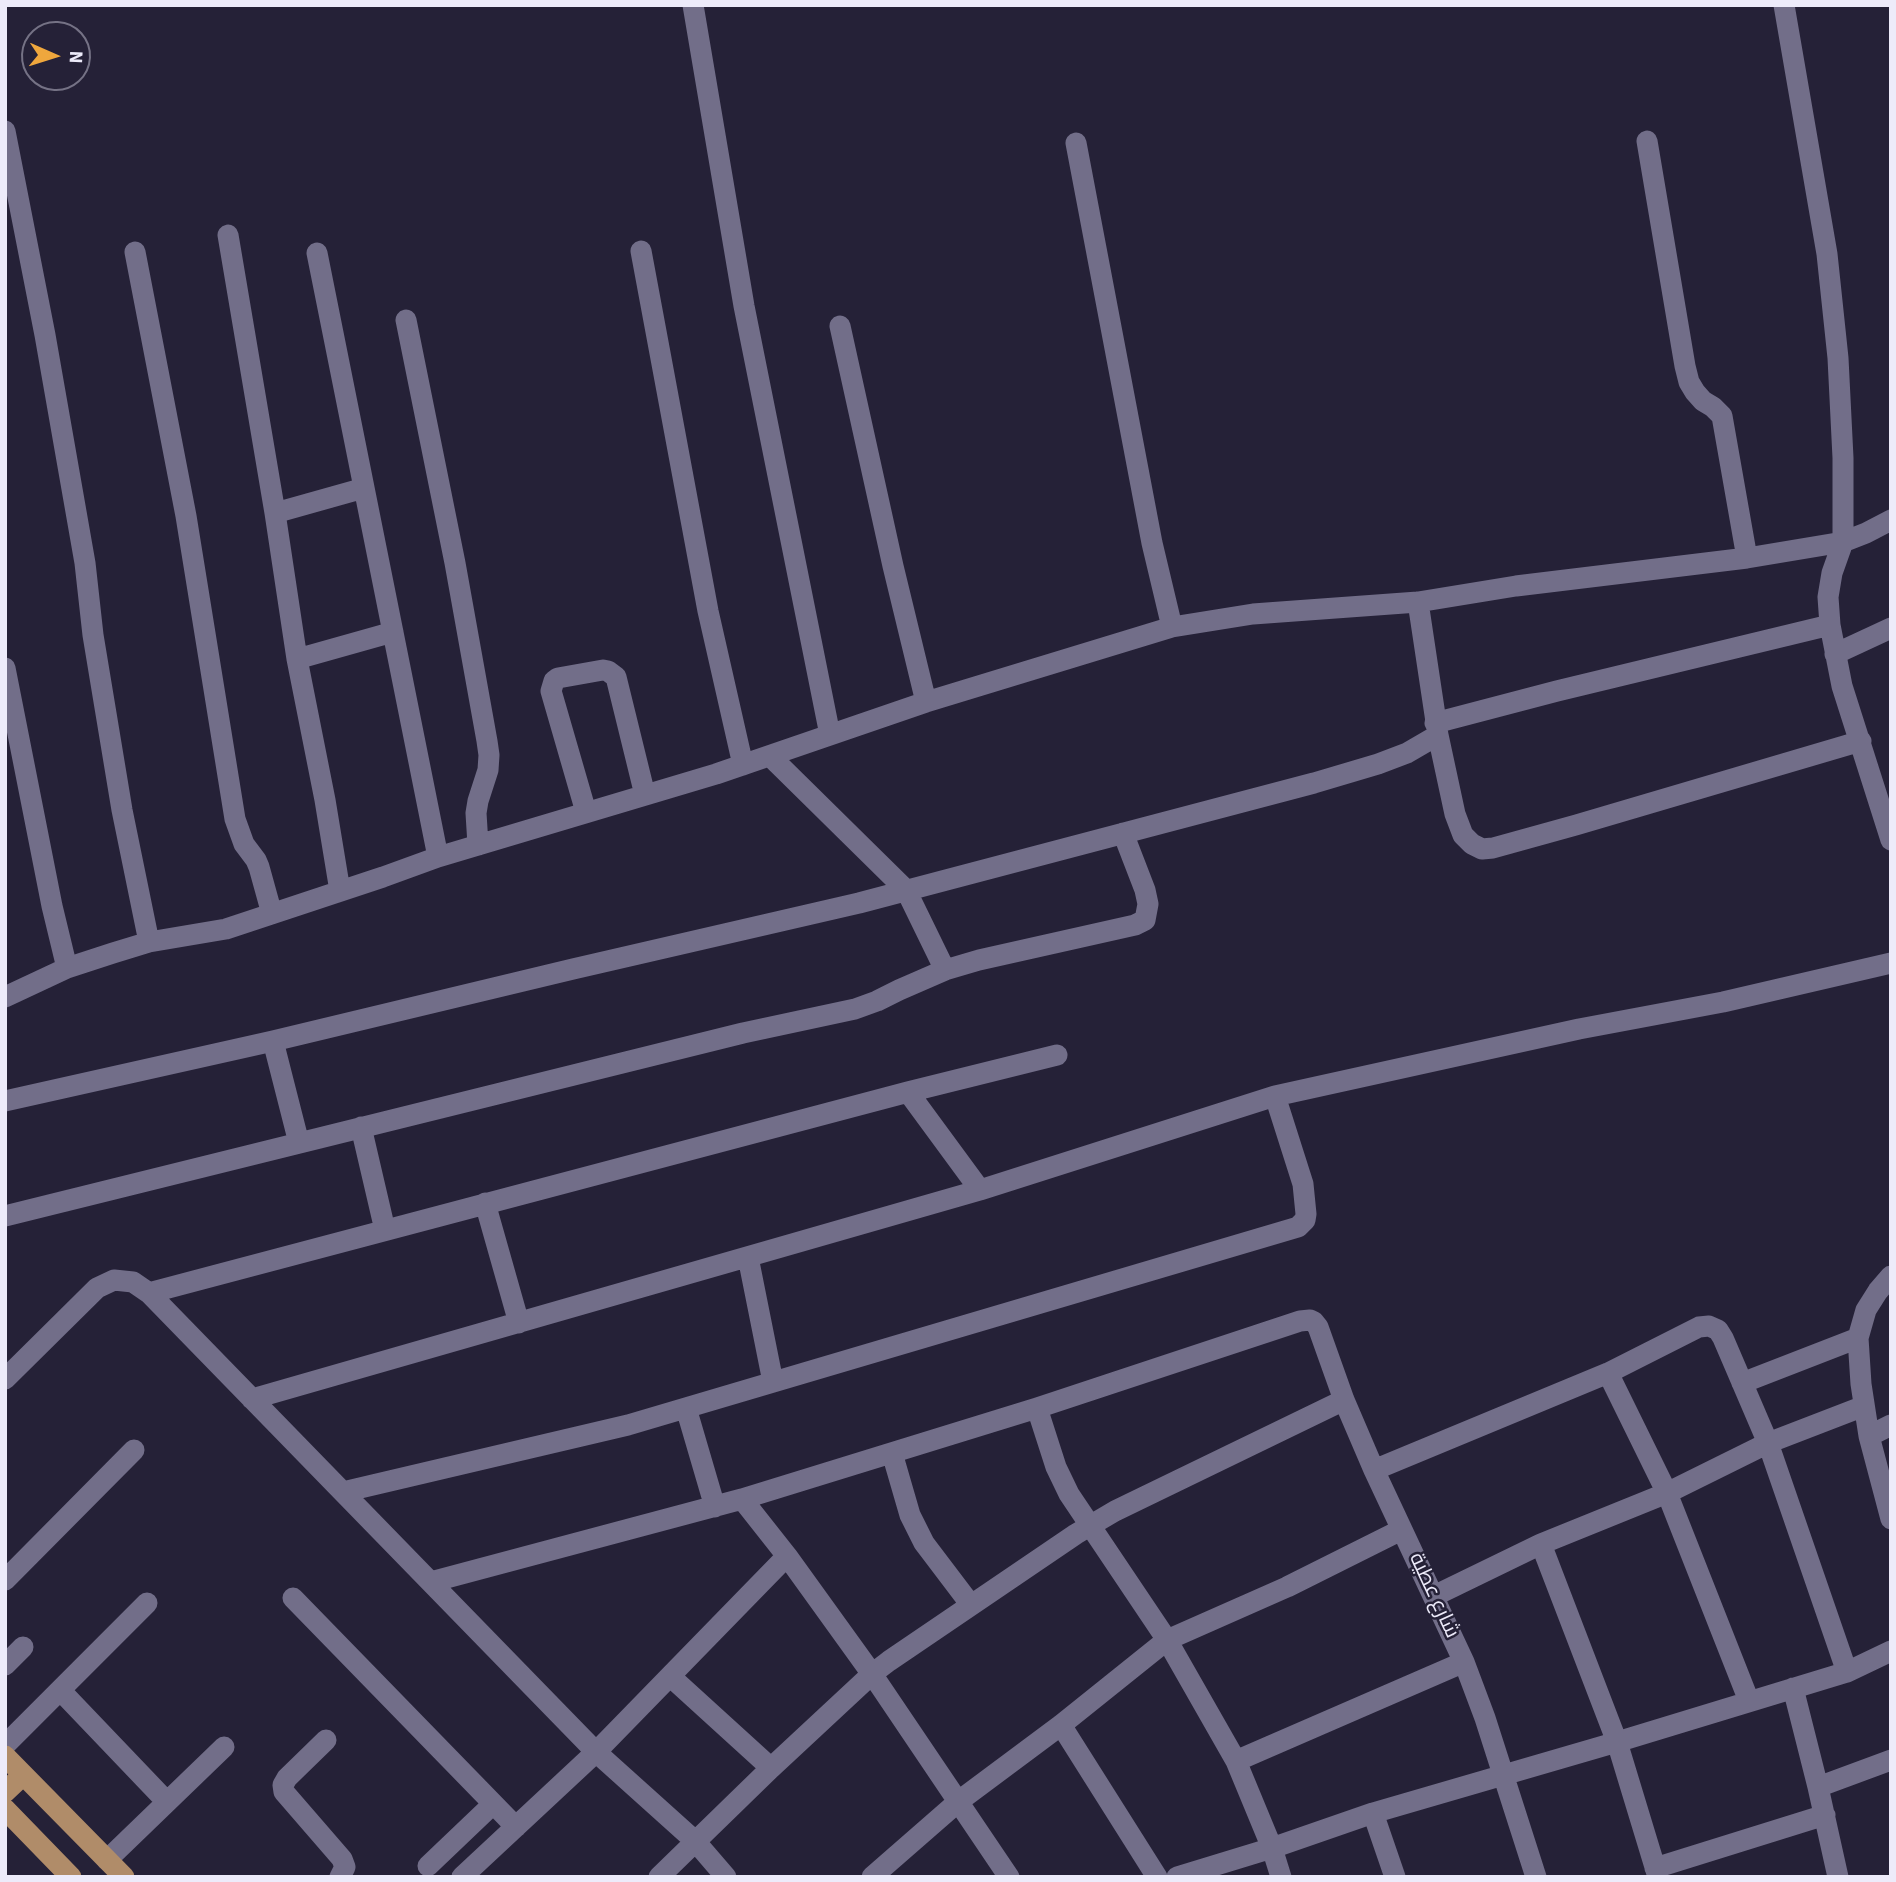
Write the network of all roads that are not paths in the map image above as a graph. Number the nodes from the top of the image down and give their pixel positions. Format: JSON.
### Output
{"nodes":[{"id":1,"x":693,"y":5,"type":"edge"},
{"id":2,"x":1784,"y":5,"type":"edge"},
{"id":3,"x":5,"y":131,"type":"edge"},
{"id":4,"x":1647,"y":141,"type":"dead end"},
{"id":5,"x":1076,"y":143,"type":"dead end"},
{"id":6,"x":228,"y":235,"type":"dead end"},
{"id":7,"x":641,"y":251,"type":"dead end"},
{"id":8,"x":135,"y":252,"type":"dead end"},
{"id":9,"x":317,"y":253,"type":"dead end"},
{"id":10,"x":406,"y":320,"type":"dead end"},
{"id":11,"x":840,"y":326,"type":"dead end"},
{"id":12,"x":364,"y":488,"type":"junction"},
{"id":13,"x":275,"y":513,"type":"junction"},
{"id":14,"x":1891,"y":520,"type":"edge"},
{"id":15,"x":1843,"y":542,"type":"junction"},
{"id":16,"x":1747,"y":558,"type":"junction"},
{"id":17,"x":1418,"y":602,"type":"junction"},
{"id":18,"x":1830,"y":625,"type":"junction"},
{"id":19,"x":1172,"y":627,"type":"junction"},
{"id":20,"x":1891,"y":628,"type":"edge"},
{"id":21,"x":393,"y":632,"type":"junction"},
{"id":22,"x":1835,"y":654,"type":"junction"},
{"id":23,"x":297,"y":659,"type":"junction"},
{"id":24,"x":5,"y":668,"type":"edge"},
{"id":25,"x":926,"y":702,"type":"junction"},
{"id":26,"x":1437,"y":729,"type":"junction"},
{"id":27,"x":830,"y":735,"type":"junction"},
{"id":28,"x":1861,"y":741,"type":"junction"},
{"id":29,"x":770,"y":756,"type":"junction"},
{"id":30,"x":743,"y":765,"type":"junction"},
{"id":31,"x":645,"y":795,"type":"junction"},
{"id":32,"x":586,"y":812,"type":"junction"},
{"id":33,"x":1889,"y":828,"type":"edge"},
{"id":34,"x":1123,"y":833,"type":"junction"},
{"id":35,"x":478,"y":845,"type":"junction"},
{"id":36,"x":438,"y":858,"type":"junction"},
{"id":37,"x":906,"y":890,"type":"junction"},
{"id":38,"x":340,"y":891,"type":"junction"},
{"id":39,"x":272,"y":914,"type":"junction"},
{"id":40,"x":149,"y":942,"type":"junction"},
{"id":41,"x":1891,"y":963,"type":"edge"},
{"id":42,"x":67,"y":968,"type":"junction"},
{"id":43,"x":946,"y":970,"type":"junction"},
{"id":44,"x":5,"y":998,"type":"edge"},
{"id":45,"x":273,"y":1041,"type":"junction"},
{"id":46,"x":1057,"y":1055,"type":"dead end"},
{"id":47,"x":908,"y":1092,"type":"junction"},
{"id":48,"x":1275,"y":1096,"type":"junction"},
{"id":49,"x":5,"y":1101,"type":"edge"},
{"id":50,"x":361,"y":1127,"type":"junction"},
{"id":51,"x":299,"y":1143,"type":"junction"},
{"id":52,"x":980,"y":1190,"type":"junction"},
{"id":53,"x":485,"y":1203,"type":"junction"},
{"id":54,"x":5,"y":1216,"type":"edge"},
{"id":55,"x":385,"y":1230,"type":"junction"},
{"id":56,"x":748,"y":1257,"type":"junction"},
{"id":57,"x":1891,"y":1276,"type":"edge"},
{"id":58,"x":149,"y":1293,"type":"junction"},
{"id":59,"x":1891,"y":1304,"type":"edge"},
{"id":60,"x":1866,"y":1310,"type":"junction"},
{"id":61,"x":519,"y":1323,"type":"junction"},
{"id":62,"x":1858,"y":1338,"type":"junction"},
{"id":63,"x":1608,"y":1373,"type":"junction"},
{"id":64,"x":5,"y":1379,"type":"edge"},
{"id":65,"x":773,"y":1382,"type":"junction"},
{"id":66,"x":1742,"y":1383,"type":"junction"},
{"id":67,"x":252,"y":1399,"type":"junction"},
{"id":68,"x":1344,"y":1400,"type":"junction"},
{"id":69,"x":1864,"y":1406,"type":"junction"},
{"id":70,"x":685,"y":1408,"type":"junction"},
{"id":71,"x":1037,"y":1408,"type":"junction"},
{"id":72,"x":1891,"y":1425,"type":"edge"},
{"id":73,"x":1869,"y":1436,"type":"junction"},
{"id":74,"x":1768,"y":1443,"type":"junction"},
{"id":75,"x":134,"y":1450,"type":"dead end"},
{"id":76,"x":892,"y":1453,"type":"junction"},
{"id":77,"x":1374,"y":1470,"type":"junction"},
{"id":78,"x":343,"y":1492,"type":"junction"},
{"id":79,"x":1667,"y":1493,"type":"junction"},
{"id":80,"x":742,"y":1499,"type":"junction"},
{"id":81,"x":715,"y":1507,"type":"junction"},
{"id":82,"x":1891,"y":1519,"type":"edge"},
{"id":83,"x":1090,"y":1527,"type":"junction"},
{"id":84,"x":1401,"y":1531,"type":"junction"},
{"id":85,"x":1541,"y":1544,"type":"junction"},
{"id":86,"x":787,"y":1556,"type":"junction"},
{"id":87,"x":5,"y":1580,"type":"edge"},
{"id":88,"x":431,"y":1582,"type":"junction"},
{"id":89,"x":1434,"y":1596,"type":"junction"},
{"id":90,"x":293,"y":1598,"type":"dead end"},
{"id":91,"x":147,"y":1603,"type":"dead end"},
{"id":92,"x":971,"y":1605,"type":"junction"},
{"id":93,"x":1167,"y":1640,"type":"junction"},
{"id":94,"x":23,"y":1647,"type":"dead end"},
{"id":95,"x":1891,"y":1651,"type":"edge"},
{"id":96,"x":1464,"y":1662,"type":"junction"},
{"id":97,"x":5,"y":1665,"type":"edge"},
{"id":98,"x":1847,"y":1672,"type":"junction"},
{"id":99,"x":872,"y":1674,"type":"junction"},
{"id":100,"x":671,"y":1676,"type":"junction"},
{"id":101,"x":1793,"y":1688,"type":"junction"},
{"id":102,"x":60,"y":1690,"type":"junction"},
{"id":103,"x":1749,"y":1701,"type":"junction"},
{"id":104,"x":1061,"y":1725,"type":"junction"},
{"id":105,"x":326,"y":1741,"type":"dead end"},
{"id":106,"x":1617,"y":1742,"type":"junction"},
{"id":107,"x":5,"y":1745,"type":"edge"},
{"id":108,"x":224,"y":1747,"type":"dead end"},
{"id":109,"x":596,"y":1752,"type":"junction"},
{"id":110,"x":5,"y":1756,"type":"edge"},
{"id":111,"x":1891,"y":1760,"type":"edge"},
{"id":112,"x":1236,"y":1761,"type":"junction"},
{"id":113,"x":771,"y":1768,"type":"junction"},
{"id":114,"x":23,"y":1775,"type":"junction"},
{"id":115,"x":1502,"y":1775,"type":"junction"},
{"id":116,"x":1818,"y":1787,"type":"junction"},
{"id":117,"x":5,"y":1792,"type":"edge"},
{"id":118,"x":959,"y":1801,"type":"junction"},
{"id":119,"x":167,"y":1802,"type":"junction"},
{"id":120,"x":494,"y":1804,"type":"junction"},
{"id":121,"x":5,"y":1810,"type":"edge"},
{"id":122,"x":1373,"y":1813,"type":"junction"},
{"id":123,"x":1825,"y":1815,"type":"junction"},
{"id":124,"x":516,"y":1827,"type":"junction"},
{"id":125,"x":695,"y":1841,"type":"junction"},
{"id":126,"x":1272,"y":1848,"type":"junction"},
{"id":127,"x":107,"y":1860,"type":"junction"},
{"id":128,"x":428,"y":1866,"type":"dead end"},
{"id":129,"x":1656,"y":1873,"type":"edge"},
{"id":130,"x":71,"y":1877,"type":"edge"},
{"id":131,"x":124,"y":1877,"type":"edge"},
{"id":132,"x":340,"y":1877,"type":"edge"},
{"id":133,"x":462,"y":1877,"type":"edge"},
{"id":134,"x":659,"y":1877,"type":"edge"},
{"id":135,"x":726,"y":1877,"type":"edge"},
{"id":136,"x":872,"y":1877,"type":"edge"},
{"id":137,"x":1009,"y":1877,"type":"edge"},
{"id":138,"x":1157,"y":1877,"type":"edge"},
{"id":139,"x":1177,"y":1877,"type":"edge"},
{"id":140,"x":1280,"y":1877,"type":"edge"},
{"id":141,"x":1395,"y":1877,"type":"edge"},
{"id":142,"x":1536,"y":1877,"type":"edge"},
{"id":143,"x":1838,"y":1877,"type":"edge"}],
"edges":[{"from":1,"to":27,"type":"street"},
{"from":2,"to":15,"type":"street"},
{"from":3,"to":40,"type":"street"},
{"from":4,"to":16,"type":"street"},
{"from":5,"to":19,"type":"street"},
{"from":6,"to":13,"type":"street"},
{"from":7,"to":30,"type":"street"},
{"from":8,"to":39,"type":"street"},
{"from":9,"to":12,"type":"street"},
{"from":10,"to":35,"type":"street"},
{"from":11,"to":25,"type":"street"},
{"from":12,"to":13,"type":"street"},
{"from":12,"to":21,"type":"street"},
{"from":13,"to":23,"type":"street"},
{"from":14,"to":15,"type":"street"},
{"from":15,"to":16,"type":"street"},
{"from":15,"to":18,"type":"street"},
{"from":16,"to":17,"type":"street"},
{"from":17,"to":19,"type":"street"},
{"from":17,"to":26,"type":"street"},
{"from":18,"to":22,"type":"street"},
{"from":18,"to":26,"type":"street"},
{"from":19,"to":25,"type":"street"},
{"from":20,"to":22,"type":"street"},
{"from":21,"to":23,"type":"street"},
{"from":21,"to":36,"type":"street"},
{"from":22,"to":28,"type":"street"},
{"from":23,"to":38,"type":"street"},
{"from":24,"to":42,"type":"street"},
{"from":25,"to":27,"type":"street"},
{"from":26,"to":28,"type":"street"},
{"from":26,"to":34,"type":"street"},
{"from":27,"to":29,"type":"street"},
{"from":28,"to":33,"type":"street"},
{"from":29,"to":30,"type":"street"},
{"from":29,"to":37,"type":"street"},
{"from":30,"to":31,"type":"street"},
{"from":31,"to":32,"type":"street"},
{"from":31,"to":32,"type":"street"},
{"from":32,"to":35,"type":"street"},
{"from":34,"to":37,"type":"street"},
{"from":34,"to":43,"type":"street"},
{"from":35,"to":36,"type":"street"},
{"from":36,"to":38,"type":"street"},
{"from":37,"to":43,"type":"street"},
{"from":37,"to":45,"type":"street"},
{"from":38,"to":39,"type":"street"},
{"from":39,"to":40,"type":"street"},
{"from":40,"to":42,"type":"street"},
{"from":41,"to":48,"type":"street"},
{"from":42,"to":44,"type":"street"},
{"from":43,"to":50,"type":"street"},
{"from":45,"to":49,"type":"street"},
{"from":45,"to":51,"type":"street"},
{"from":46,"to":47,"type":"street"},
{"from":47,"to":52,"type":"street"},
{"from":47,"to":53,"type":"street"},
{"from":48,"to":52,"type":"street"},
{"from":48,"to":65,"type":"street"},
{"from":50,"to":51,"type":"street"},
{"from":50,"to":55,"type":"street"},
{"from":51,"to":54,"type":"street"},
{"from":52,"to":56,"type":"street"},
{"from":53,"to":55,"type":"street"},
{"from":53,"to":61,"type":"street"},
{"from":55,"to":58,"type":"street"},
{"from":56,"to":61,"type":"street"},
{"from":56,"to":65,"type":"street"},
{"from":57,"to":60,"type":"street"},
{"from":58,"to":64,"type":"street"},
{"from":58,"to":67,"type":"street"},
{"from":59,"to":60,"type":"street"},
{"from":60,"to":62,"type":"street"},
{"from":61,"to":67,"type":"street"},
{"from":62,"to":66,"type":"street"},
{"from":62,"to":69,"type":"street"},
{"from":63,"to":66,"type":"street"},
{"from":63,"to":77,"type":"street"},
{"from":63,"to":79,"type":"street"},
{"from":65,"to":70,"type":"street"},
{"from":66,"to":74,"type":"street"},
{"from":67,"to":78,"type":"street"},
{"from":68,"to":71,"type":"street","name":"شارع عطية"},
{"from":68,"to":77,"type":"street","name":"شارع عطية"},
{"from":68,"to":83,"type":"street"},
{"from":69,"to":73,"type":"street"},
{"from":69,"to":74,"type":"street"},
{"from":70,"to":78,"type":"street"},
{"from":70,"to":81,"type":"street"},
{"from":71,"to":76,"type":"street"},
{"from":71,"to":83,"type":"street"},
{"from":72,"to":73,"type":"street"},
{"from":73,"to":82,"type":"street"},
{"from":74,"to":79,"type":"street"},
{"from":74,"to":98,"type":"street"},
{"from":75,"to":87,"type":"street"},
{"from":76,"to":80,"type":"street"},
{"from":76,"to":92,"type":"street"},
{"from":77,"to":84,"type":"street","name":"شارع عطية"},
{"from":78,"to":88,"type":"street"},
{"from":79,"to":85,"type":"street"},
{"from":79,"to":103,"type":"street"},
{"from":80,"to":81,"type":"street"},
{"from":80,"to":86,"type":"street"},
{"from":81,"to":88,"type":"street"},
{"from":83,"to":92,"type":"street"},
{"from":83,"to":93,"type":"street"},
{"from":84,"to":89,"type":"street","name":"شارع عطية"},
{"from":84,"to":93,"type":"street"},
{"from":85,"to":89,"type":"street"},
{"from":85,"to":106,"type":"street"},
{"from":86,"to":99,"type":"street"},
{"from":86,"to":100,"type":"street"},
{"from":88,"to":109,"type":"street"},
{"from":89,"to":96,"type":"street","name":"شارع عطية"},
{"from":90,"to":120,"type":"street"},
{"from":91,"to":102,"type":"street"},
{"from":92,"to":99,"type":"street"},
{"from":93,"to":104,"type":"street"},
{"from":93,"to":112,"type":"street"},
{"from":94,"to":97,"type":"street"},
{"from":95,"to":98,"type":"street"},
{"from":96,"to":112,"type":"street"},
{"from":96,"to":115,"type":"street","name":"شارع عطية"},
{"from":98,"to":101,"type":"street"},
{"from":99,"to":113,"type":"street"},
{"from":99,"to":118,"type":"street"},
{"from":100,"to":109,"type":"street"},
{"from":100,"to":113,"type":"street"},
{"from":101,"to":103,"type":"street"},
{"from":101,"to":116,"type":"street"},
{"from":102,"to":107,"type":"street"},
{"from":102,"to":119,"type":"street"},
{"from":103,"to":106,"type":"street"},
{"from":104,"to":118,"type":"street"},
{"from":104,"to":138,"type":"street"},
{"from":105,"to":132,"type":"street"},
{"from":106,"to":115,"type":"street"},
{"from":106,"to":129,"type":"street"},
{"from":108,"to":119,"type":"street"},
{"from":109,"to":124,"type":"street"},
{"from":109,"to":125,"type":"street"},
{"from":110,"to":114,"type":"main road"},
{"from":111,"to":116,"type":"street"},
{"from":112,"to":126,"type":"street"},
{"from":113,"to":125,"type":"street"},
{"from":114,"to":117,"type":"main road"},
{"from":114,"to":127,"type":"main road"},
{"from":115,"to":122,"type":"street"},
{"from":115,"to":142,"type":"street","name":"شارع عطية"},
{"from":116,"to":123,"type":"street"},
{"from":118,"to":136,"type":"street"},
{"from":118,"to":137,"type":"street"},
{"from":119,"to":127,"type":"street"},
{"from":120,"to":124,"type":"street"},
{"from":120,"to":128,"type":"street"},
{"from":121,"to":130,"type":"main road"},
{"from":122,"to":126,"type":"street"},
{"from":122,"to":141,"type":"street"},
{"from":123,"to":129,"type":"street"},
{"from":123,"to":143,"type":"street"},
{"from":124,"to":133,"type":"street"},
{"from":125,"to":134,"type":"street"},
{"from":125,"to":135,"type":"street"},
{"from":126,"to":139,"type":"street"},
{"from":126,"to":140,"type":"street"},
{"from":127,"to":131,"type":"main road"}]}
